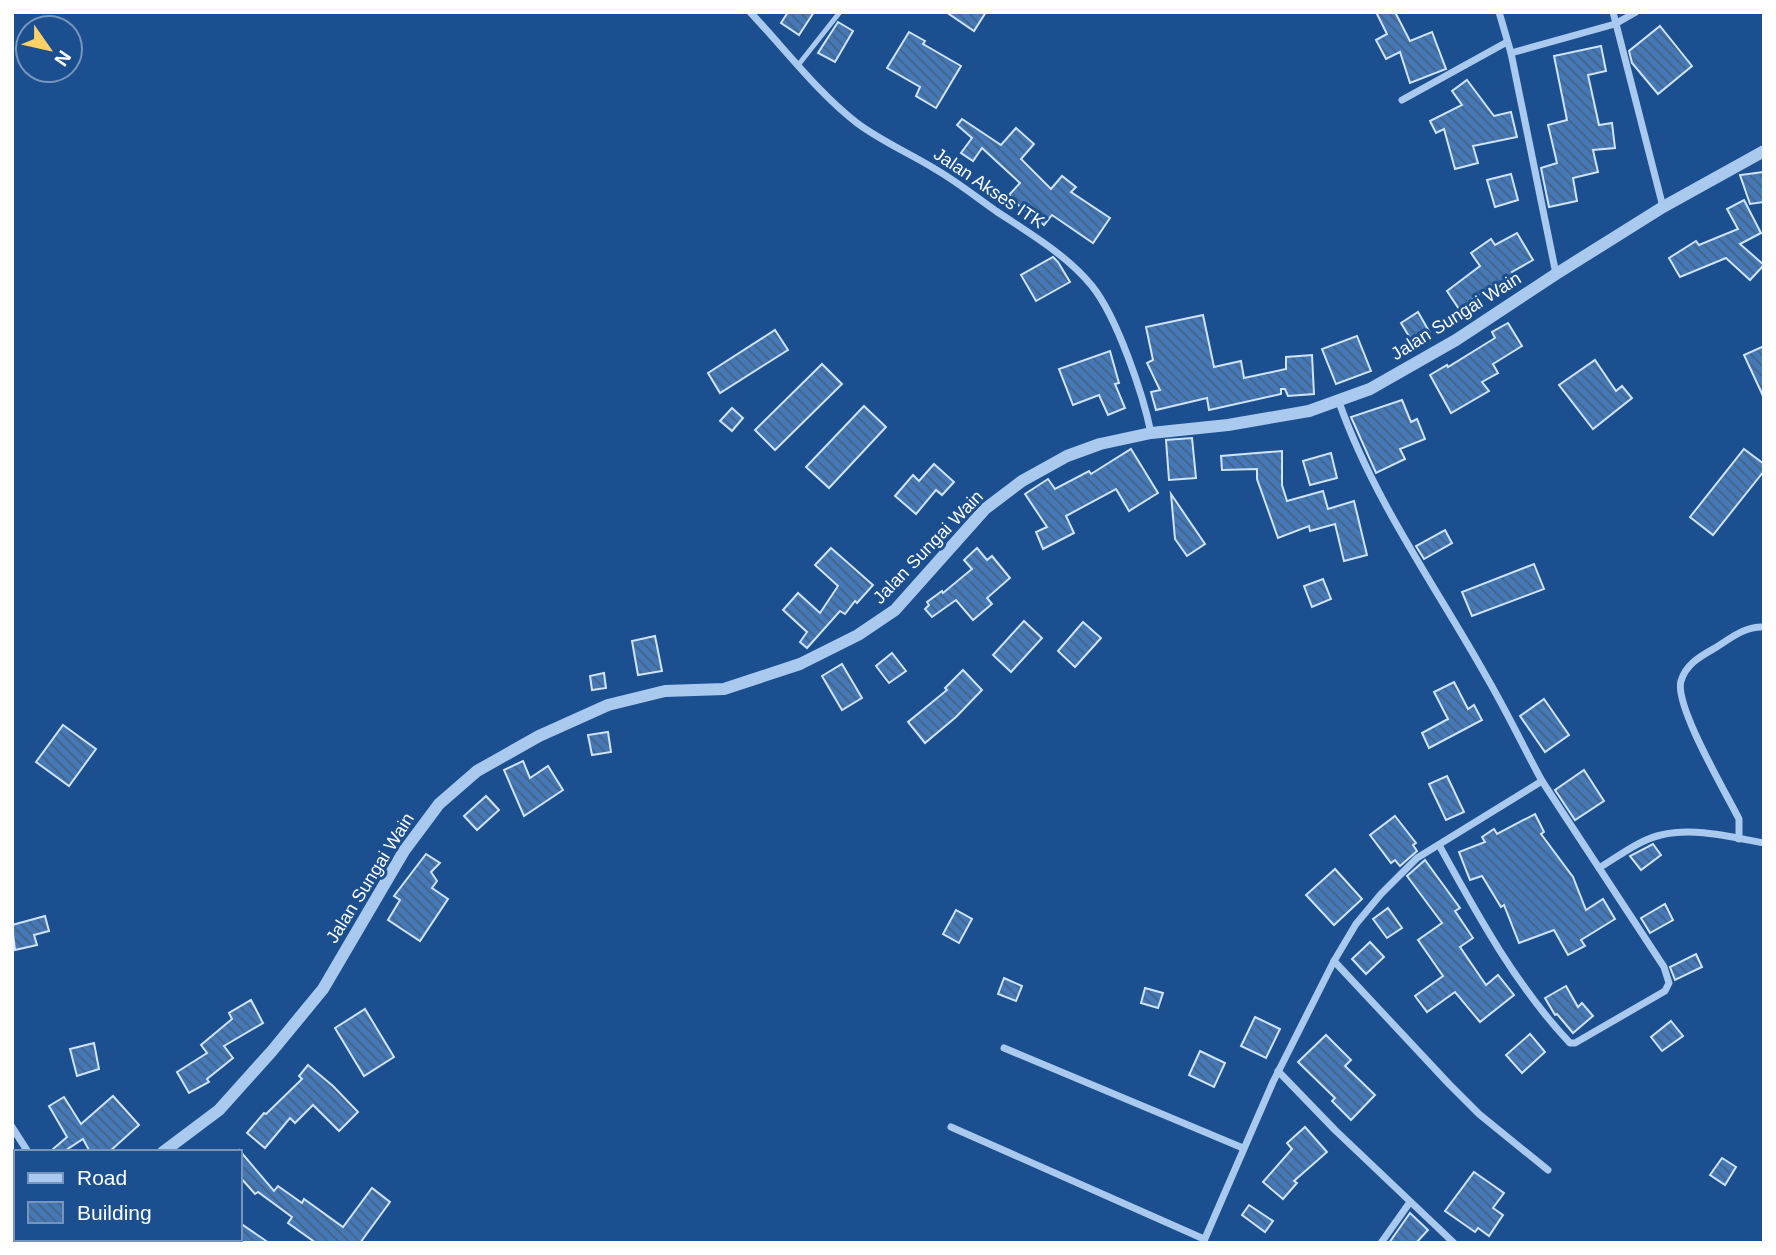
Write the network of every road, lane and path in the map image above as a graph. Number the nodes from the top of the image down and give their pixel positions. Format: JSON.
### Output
{"nodes":[{"id":1,"x":750,"y":12,"type":"edge"},
{"id":2,"x":840,"y":12,"type":"edge"},
{"id":3,"x":1499,"y":12,"type":"edge"},
{"id":4,"x":1613,"y":12,"type":"edge"},
{"id":5,"x":1636,"y":12,"type":"edge"},
{"id":6,"x":1615,"y":24,"type":"junction"},
{"id":7,"x":1507,"y":42,"type":"junction"},
{"id":8,"x":1511,"y":53,"type":"junction"},
{"id":9,"x":799,"y":64,"type":"junction"},
{"id":10,"x":1402,"y":100,"type":"dead end"},
{"id":11,"x":1764,"y":151,"type":"edge"},
{"id":12,"x":1663,"y":207,"type":"junction"},
{"id":13,"x":1556,"y":274,"type":"junction"},
{"id":14,"x":1339,"y":402,"type":"junction"},
{"id":15,"x":1150,"y":433,"type":"junction"},
{"id":16,"x":1764,"y":627,"type":"edge"},
{"id":17,"x":1542,"y":780,"type":"junction"},
{"id":18,"x":1739,"y":839,"type":"junction"},
{"id":19,"x":1764,"y":843,"type":"edge"},
{"id":20,"x":1438,"y":845,"type":"junction"},
{"id":21,"x":1599,"y":868,"type":"junction"},
{"id":22,"x":1334,"y":961,"type":"junction"},
{"id":23,"x":1004,"y":1048,"type":"dead end"},
{"id":24,"x":1278,"y":1071,"type":"junction"},
{"id":25,"x":12,"y":1127,"type":"edge"},
{"id":26,"x":951,"y":1127,"type":"dead end"},
{"id":27,"x":1243,"y":1148,"type":"junction"},
{"id":28,"x":27,"y":1150,"type":"edge"},
{"id":29,"x":166,"y":1150,"type":"edge"},
{"id":30,"x":1548,"y":1170,"type":"dead end"},
{"id":31,"x":1410,"y":1202,"type":"junction"},
{"id":32,"x":1204,"y":1241,"type":"edge"},
{"id":33,"x":1453,"y":1242,"type":"edge"},
{"id":34,"x":1381,"y":1243,"type":"edge"}],
"edges":[{"from":1,"to":9,"type":"street","name":"Jalan Akses ITK"},
{"from":2,"to":9,"type":"lane"},
{"from":3,"to":7,"type":"street"},
{"from":4,"to":6,"type":"street"},
{"from":5,"to":6,"type":"street"},
{"from":6,"to":8,"type":"street"},
{"from":6,"to":12,"type":"street"},
{"from":7,"to":8,"type":"street"},
{"from":7,"to":10,"type":"street"},
{"from":8,"to":13,"type":"street"},
{"from":9,"to":15,"type":"street","name":"Jalan Akses ITK"},
{"from":11,"to":12,"type":"street","name":"Jalan Sungai Wain"},
{"from":12,"to":13,"type":"street","name":"Jalan Sungai Wain"},
{"from":13,"to":14,"type":"street","name":"Jalan Sungai Wain"},
{"from":14,"to":15,"type":"street","name":"Jalan Sungai Wain"},
{"from":14,"to":17,"type":"street"},
{"from":15,"to":29,"type":"street","name":"Jalan Sungai Wain"},
{"from":16,"to":18,"type":"street"},
{"from":17,"to":20,"type":"street"},
{"from":17,"to":21,"type":"street"},
{"from":18,"to":19,"type":"street"},
{"from":18,"to":21,"type":"street"},
{"from":20,"to":21,"type":"street"},
{"from":20,"to":22,"type":"street"},
{"from":22,"to":24,"type":"street"},
{"from":22,"to":30,"type":"street"},
{"from":23,"to":27,"type":"street"},
{"from":24,"to":27,"type":"street"},
{"from":24,"to":31,"type":"street"},
{"from":25,"to":28,"type":"street"},
{"from":26,"to":32,"type":"street"},
{"from":27,"to":32,"type":"street"},
{"from":31,"to":33,"type":"street"},
{"from":31,"to":34,"type":"street"}]}
